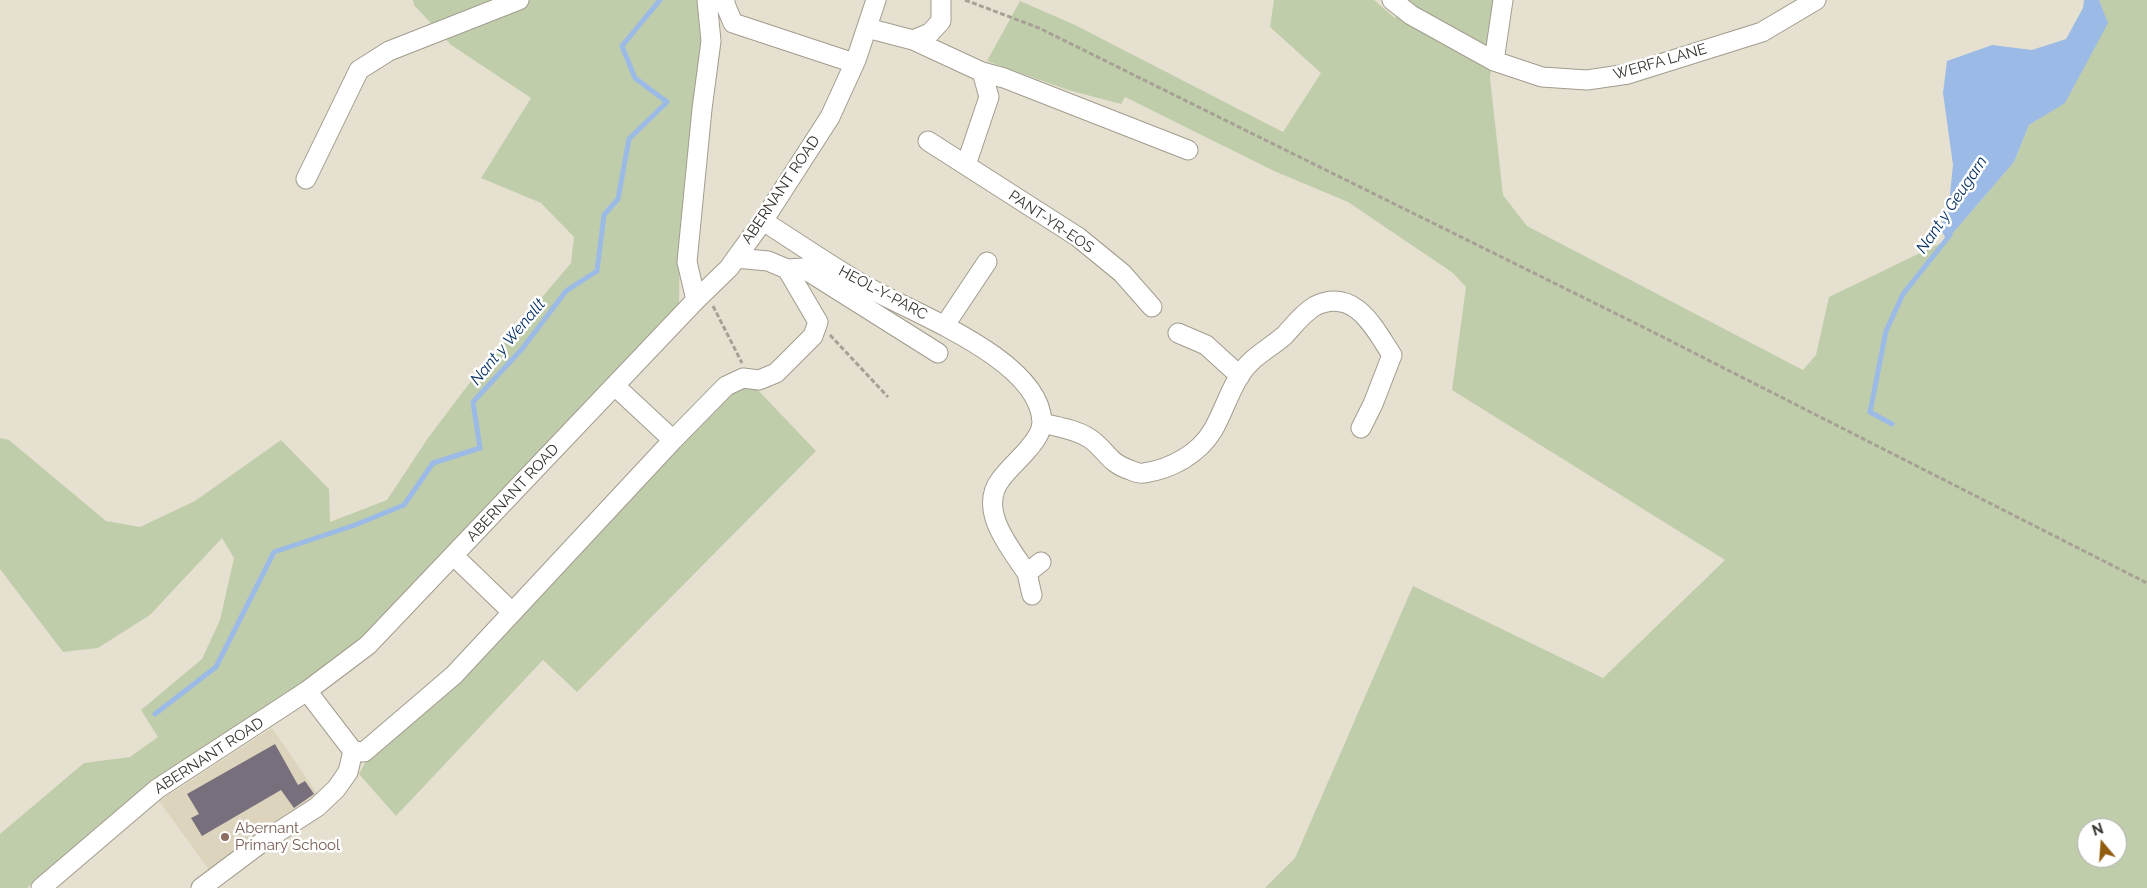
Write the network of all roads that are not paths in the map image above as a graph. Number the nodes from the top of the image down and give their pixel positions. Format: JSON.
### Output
{"nodes":[{"id":1,"x":519,"y":0,"type":"edge"},
{"id":2,"x":707,"y":0,"type":"edge"},
{"id":3,"x":725,"y":0,"type":"edge"},
{"id":4,"x":876,"y":0,"type":"edge"},
{"id":5,"x":941,"y":0,"type":"edge"},
{"id":6,"x":1392,"y":0,"type":"edge"},
{"id":7,"x":1503,"y":0,"type":"edge"},
{"id":8,"x":1816,"y":0,"type":"edge"},
{"id":9,"x":866,"y":28,"type":"junction"},
{"id":10,"x":913,"y":40,"type":"junction"},
{"id":11,"x":1494,"y":61,"type":"junction"},
{"id":12,"x":854,"y":63,"type":"junction"},
{"id":13,"x":982,"y":72,"type":"junction"},
{"id":14,"x":928,"y":141,"type":"dead end"},
{"id":15,"x":1188,"y":150,"type":"dead end"},
{"id":16,"x":966,"y":165,"type":"junction"},
{"id":17,"x":306,"y":179,"type":"dead end"},
{"id":18,"x":763,"y":221,"type":"junction"},
{"id":19,"x":736,"y":258,"type":"junction"},
{"id":20,"x":987,"y":262,"type":"dead end"},
{"id":21,"x":787,"y":269,"type":"junction"},
{"id":22,"x":696,"y":300,"type":"junction"},
{"id":23,"x":1152,"y":307,"type":"dead end"},
{"id":24,"x":945,"y":325,"type":"junction"},
{"id":25,"x":1178,"y":333,"type":"dead end"},
{"id":26,"x":938,"y":353,"type":"dead end"},
{"id":27,"x":1240,"y":376,"type":"junction"},
{"id":28,"x":614,"y":386,"type":"junction"},
{"id":29,"x":1042,"y":423,"type":"junction"},
{"id":30,"x":1361,"y":428,"type":"dead end"},
{"id":31,"x":673,"y":440,"type":"junction"},
{"id":32,"x":454,"y":556,"type":"junction"},
{"id":33,"x":1032,"y":595,"type":"dead end"},
{"id":34,"x":512,"y":612,"type":"junction"},
{"id":35,"x":307,"y":691,"type":"junction"},
{"id":36,"x":353,"y":751,"type":"junction"},
{"id":37,"x":41,"y":888,"type":"edge"},
{"id":38,"x":201,"y":888,"type":"edge"}],
"edges":[{"from":1,"to":17,"type":"street"},
{"from":2,"to":22,"type":"street"},
{"from":3,"to":12,"type":"street"},
{"from":4,"to":9,"type":"street","name":"ABERNANT ROAD"},
{"from":5,"to":10,"type":"street"},
{"from":6,"to":11,"type":"street","name":"WERFA LANE"},
{"from":7,"to":11,"type":"street"},
{"from":8,"to":11,"type":"street","name":"WERFA LANE"},
{"from":9,"to":10,"type":"street"},
{"from":9,"to":12,"type":"street","name":"ABERNANT ROAD"},
{"from":10,"to":13,"type":"street"},
{"from":12,"to":18,"type":"street","name":"ABERNANT ROAD"},
{"from":13,"to":15,"type":"street"},
{"from":13,"to":16,"type":"street"},
{"from":14,"to":16,"type":"street","name":"PANT-YR-EOS"},
{"from":16,"to":23,"type":"street","name":"PANT-YR-EOS"},
{"from":18,"to":19,"type":"street","name":"ABERNANT ROAD"},
{"from":18,"to":24,"type":"street","name":"HEOL-Y-PARC"},
{"from":19,"to":21,"type":"street"},
{"from":19,"to":22,"type":"street","name":"ABERNANT ROAD"},
{"from":20,"to":24,"type":"street"},
{"from":21,"to":26,"type":"street"},
{"from":21,"to":31,"type":"street"},
{"from":22,"to":28,"type":"street","name":"ABERNANT ROAD"},
{"from":24,"to":29,"type":"street","name":"HEOL-Y-PARC"},
{"from":25,"to":27,"type":"street"},
{"from":27,"to":29,"type":"street"},
{"from":27,"to":30,"type":"street"},
{"from":28,"to":31,"type":"street"},
{"from":28,"to":32,"type":"street","name":"ABERNANT ROAD"},
{"from":29,"to":33,"type":"street"},
{"from":31,"to":34,"type":"street"},
{"from":32,"to":34,"type":"street"},
{"from":32,"to":35,"type":"street","name":"ABERNANT ROAD"},
{"from":34,"to":36,"type":"street"},
{"from":35,"to":36,"type":"street"},
{"from":35,"to":37,"type":"street","name":"ABERNANT ROAD"},
{"from":36,"to":38,"type":"street"}]}
